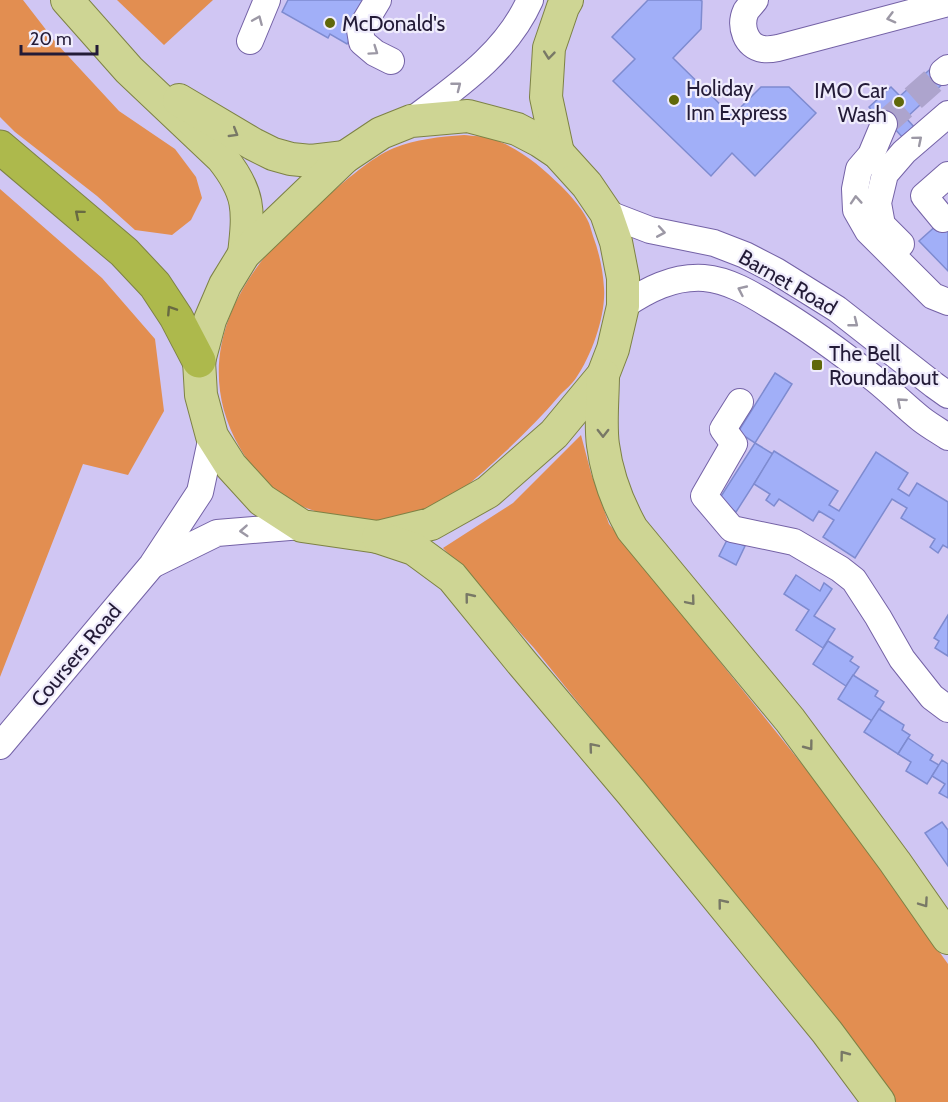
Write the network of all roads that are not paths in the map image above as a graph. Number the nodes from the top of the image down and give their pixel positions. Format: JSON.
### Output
{"nodes":[{"id":1,"x":67,"y":0,"type":"edge"},
{"id":2,"x":267,"y":0,"type":"edge"},
{"id":3,"x":378,"y":0,"type":"edge"},
{"id":4,"x":530,"y":0,"type":"edge"},
{"id":5,"x":567,"y":0,"type":"edge"},
{"id":6,"x":755,"y":0,"type":"edge"},
{"id":7,"x":948,"y":3,"type":"edge"},
{"id":8,"x":250,"y":41,"type":"dead end"},
{"id":9,"x":391,"y":61,"type":"dead end"},
{"id":10,"x":129,"y":70,"type":"junction"},
{"id":11,"x":948,"y":114,"type":"edge"},
{"id":12,"x":411,"y":121,"type":"junction"},
{"id":13,"x":884,"y":123,"type":"tunnel mouth"},
{"id":14,"x":0,"y":147,"type":"edge"},
{"id":15,"x":558,"y":153,"type":"junction"},
{"id":16,"x":345,"y":157,"type":"junction"},
{"id":17,"x":948,"y":175,"type":"edge"},
{"id":18,"x":606,"y":213,"type":"junction"},
{"id":19,"x":943,"y":219,"type":"dead end"},
{"id":20,"x":244,"y":254,"type":"junction"},
{"id":21,"x":915,"y":277,"type":"junction"},
{"id":22,"x":948,"y":302,"type":"edge"},
{"id":23,"x":623,"y":306,"type":"junction"},
{"id":24,"x":199,"y":361,"type":"junction"},
{"id":25,"x":603,"y":375,"type":"junction"},
{"id":26,"x":948,"y":395,"type":"edge"},
{"id":27,"x":740,"y":402,"type":"dead end"},
{"id":28,"x":212,"y":436,"type":"junction"},
{"id":29,"x":948,"y":437,"type":"edge"},
{"id":30,"x":302,"y":526,"type":"junction"},
{"id":31,"x":378,"y":537,"type":"junction"},
{"id":32,"x":152,"y":565,"type":"junction"},
{"id":33,"x":948,"y":709,"type":"edge"},
{"id":34,"x":0,"y":746,"type":"edge"},
{"id":35,"x":948,"y":938,"type":"edge"},
{"id":36,"x":879,"y":1102,"type":"edge"}],
"edges":[{"from":1,"to":10,"type":"main road"},
{"from":8,"to":2,"type":"street","one_way":true},
{"from":3,"to":9,"type":"street","one_way":true},
{"from":12,"to":4,"type":"street","one_way":true},
{"from":5,"to":15,"type":"main road","one_way":true},
{"from":7,"to":6,"type":"street","one_way":true},
{"from":10,"to":16,"type":"main road","one_way":true},
{"from":10,"to":20,"type":"main road"},
{"from":21,"to":11,"type":"street","one_way":true},
{"from":12,"to":15,"type":"main road"},
{"from":12,"to":16,"type":"main road"},
{"from":21,"to":13,"type":"street","one_way":true},
{"from":24,"to":14,"type":"highway","one_way":true},
{"from":15,"to":18,"type":"main road"},
{"from":16,"to":20,"type":"main road"},
{"from":17,"to":19,"type":"street"},
{"from":18,"to":23,"type":"main road"},
{"from":18,"to":26,"type":"street","name":"Barnet Road","one_way":true},
{"from":20,"to":24,"type":"main road"},
{"from":21,"to":22,"type":"street"},
{"from":23,"to":25,"type":"main road"},
{"from":29,"to":23,"type":"street","name":"Barnet Road","one_way":true},
{"from":24,"to":28,"type":"main road"},
{"from":25,"to":31,"type":"main road"},
{"from":25,"to":35,"type":"main road","one_way":true},
{"from":27,"to":33,"type":"street"},
{"from":28,"to":30,"type":"main road"},
{"from":28,"to":32,"type":"street","name":"Coursers Road"},
{"from":30,"to":31,"type":"main road"},
{"from":30,"to":32,"type":"street","name":"Coursers Road","one_way":true},
{"from":36,"to":31,"type":"main road","one_way":true},
{"from":32,"to":34,"type":"street","name":"Coursers Road"}]}
